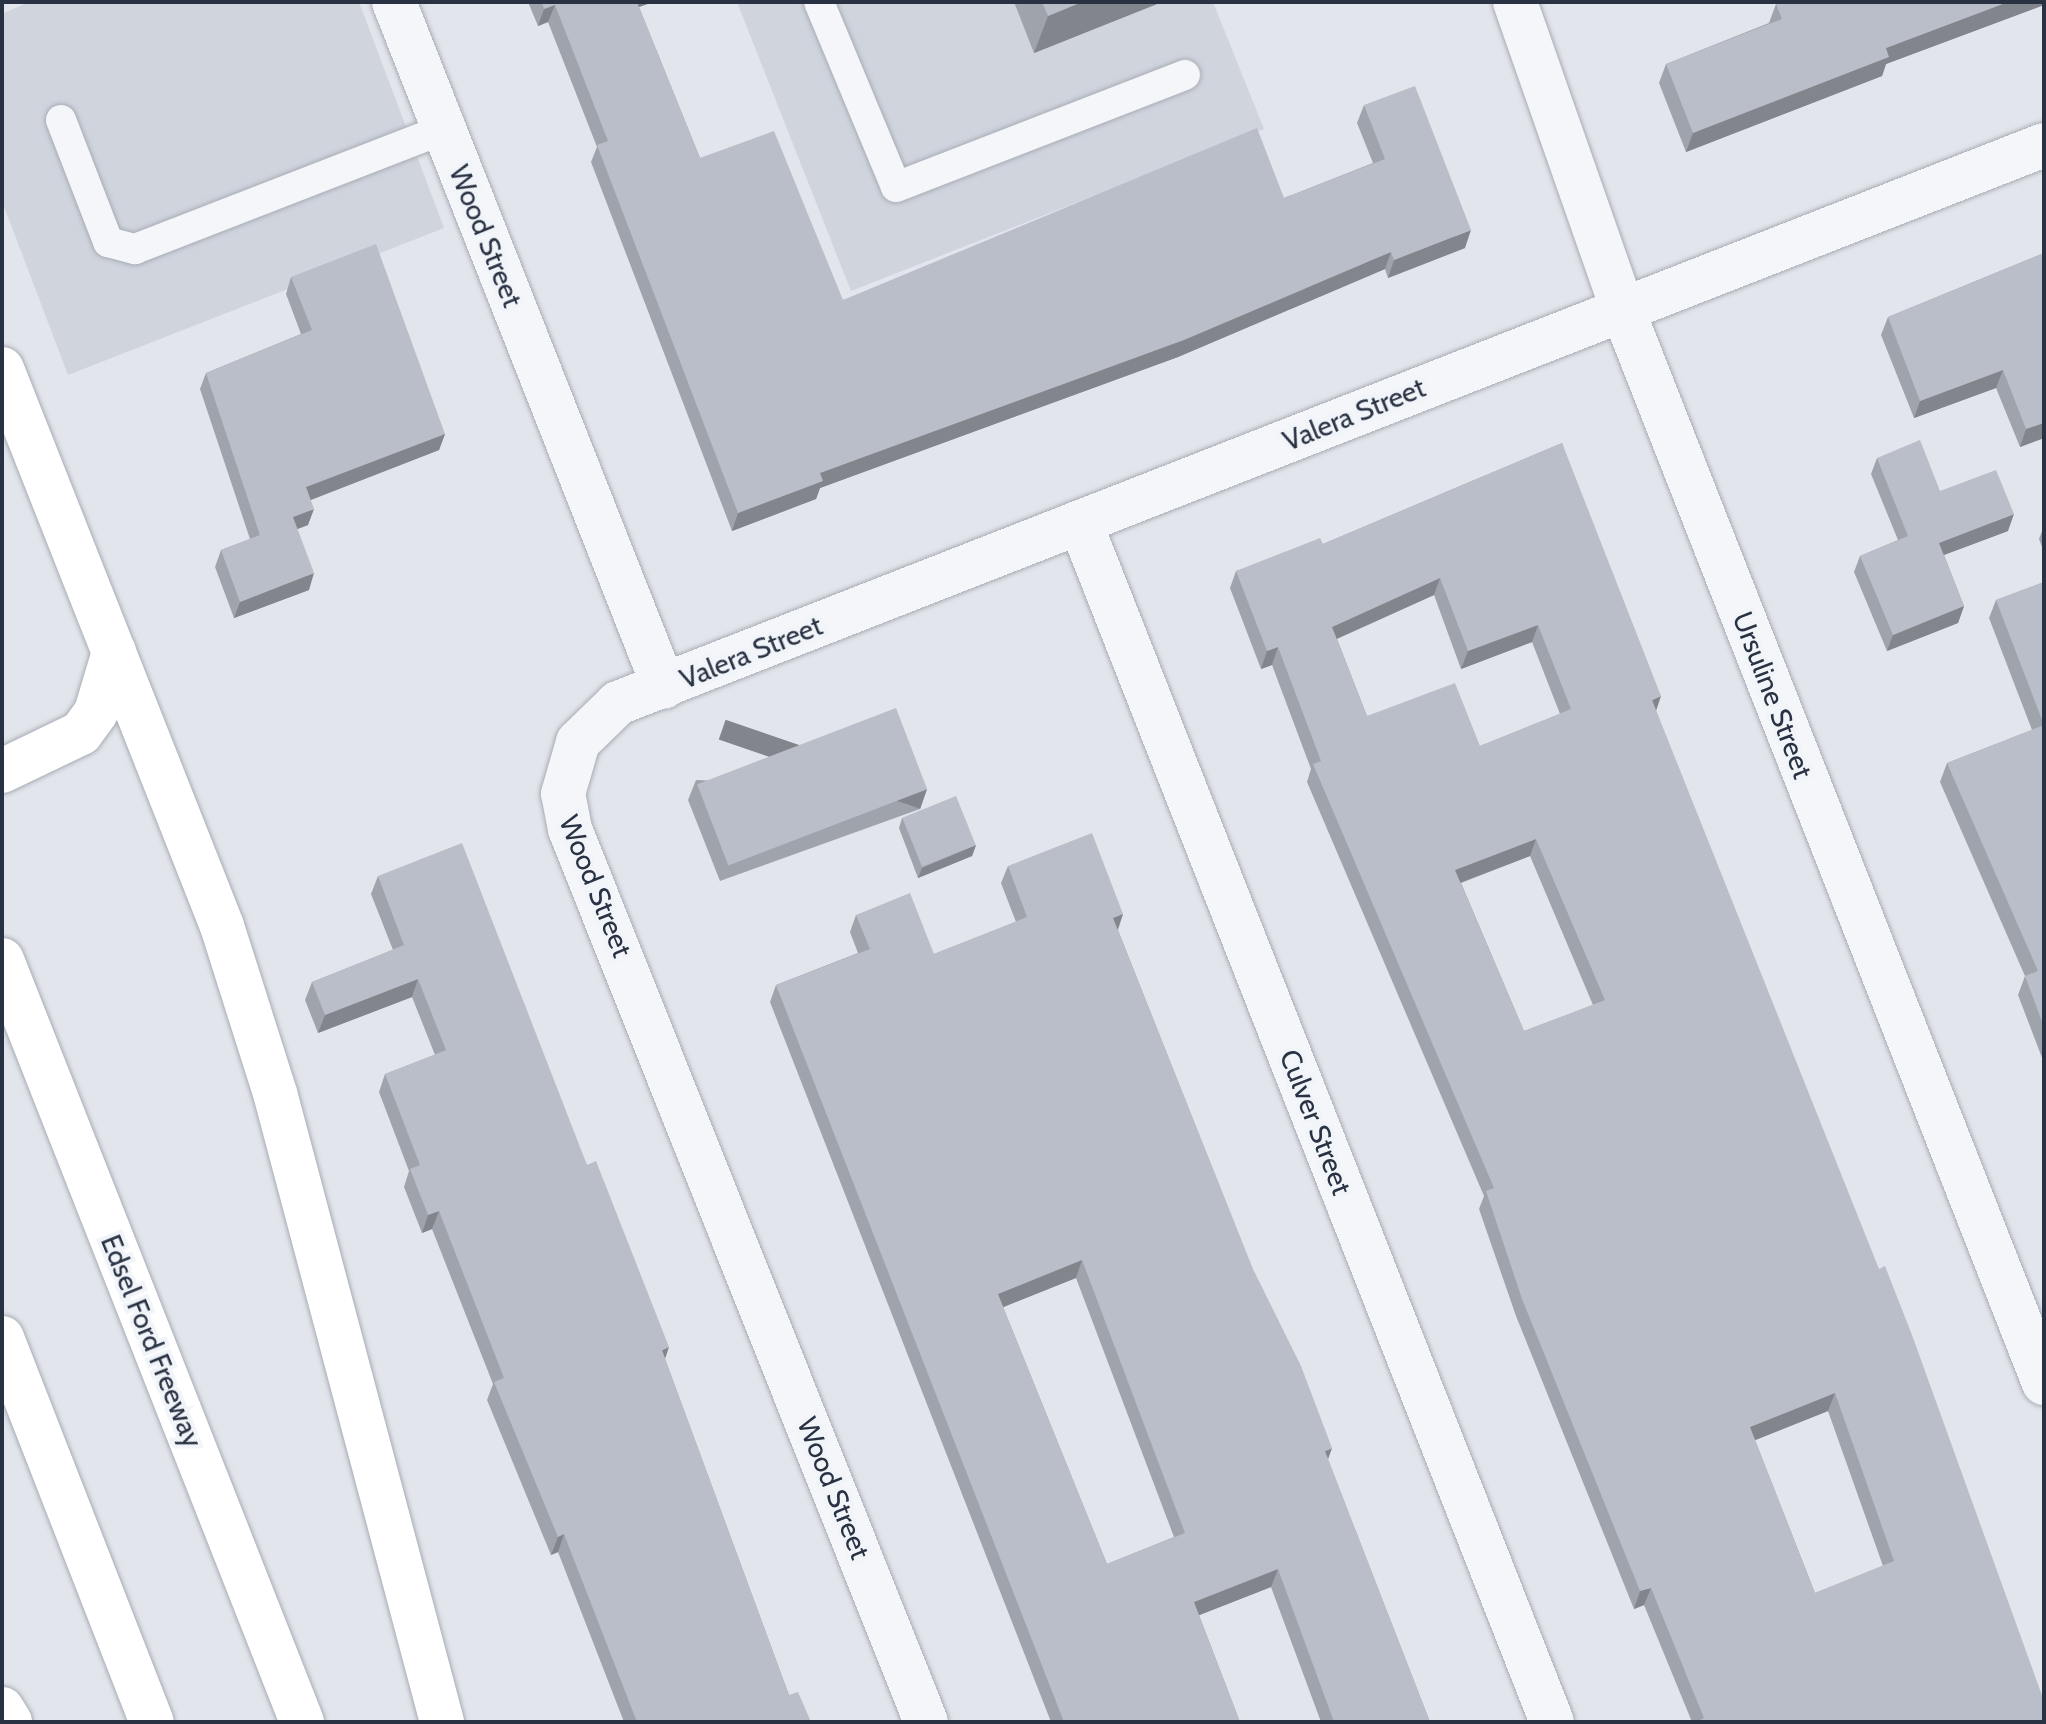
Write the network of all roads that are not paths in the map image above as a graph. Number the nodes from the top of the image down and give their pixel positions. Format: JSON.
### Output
{"nodes":[{"id":1,"x":394,"y":2,"type":"edge"},
{"id":2,"x":819,"y":2,"type":"edge"},
{"id":3,"x":1515,"y":2,"type":"edge"},
{"id":4,"x":1185,"y":75,"type":"dead end"},
{"id":5,"x":61,"y":120,"type":"dead end"},
{"id":6,"x":444,"y":129,"type":"junction"},
{"id":7,"x":2044,"y":145,"type":"edge"},
{"id":8,"x":1622,"y":308,"type":"junction"},
{"id":9,"x":2,"y":369,"type":"edge"},
{"id":10,"x":1080,"y":522,"type":"junction"},
{"id":11,"x":114,"y":652,"type":"junction"},
{"id":12,"x":664,"y":687,"type":"junction"},
{"id":13,"x":2,"y":771,"type":"edge"},
{"id":14,"x":2,"y":960,"type":"edge"},
{"id":15,"x":2,"y":1338,"type":"edge"},
{"id":16,"x":2044,"y":1383,"type":"edge"},
{"id":17,"x":2,"y":1709,"type":"edge"},
{"id":18,"x":10,"y":1722,"type":"edge"},
{"id":19,"x":152,"y":1722,"type":"edge"},
{"id":20,"x":302,"y":1722,"type":"edge"},
{"id":21,"x":442,"y":1722,"type":"edge"},
{"id":22,"x":926,"y":1722,"type":"edge"},
{"id":23,"x":1552,"y":1722,"type":"edge"}],
"edges":[{"from":1,"to":6,"type":"street","name":"Wood Street"},
{"from":2,"to":4,"type":"lane"},
{"from":3,"to":8,"type":"street","name":"Ursuline Street"},
{"from":5,"to":6,"type":"lane"},
{"from":6,"to":12,"type":"street","name":"Wood Street"},
{"from":7,"to":8,"type":"street","name":"Valera Street"},
{"from":8,"to":10,"type":"street","name":"Valera Street"},
{"from":8,"to":16,"type":"street","name":"Ursuline Street"},
{"from":9,"to":11,"type":"highway"},
{"from":10,"to":12,"type":"street","name":"Valera Street"},
{"from":10,"to":23,"type":"street","name":"Culver Street"},
{"from":11,"to":13,"type":"highway"},
{"from":11,"to":21,"type":"highway"},
{"from":12,"to":22,"type":"street","name":"Wood Street"},
{"from":14,"to":20,"type":"highway","name":"Edsel Ford Freeway"},
{"from":15,"to":19,"type":"highway"},
{"from":17,"to":18,"type":"highway"}]}
